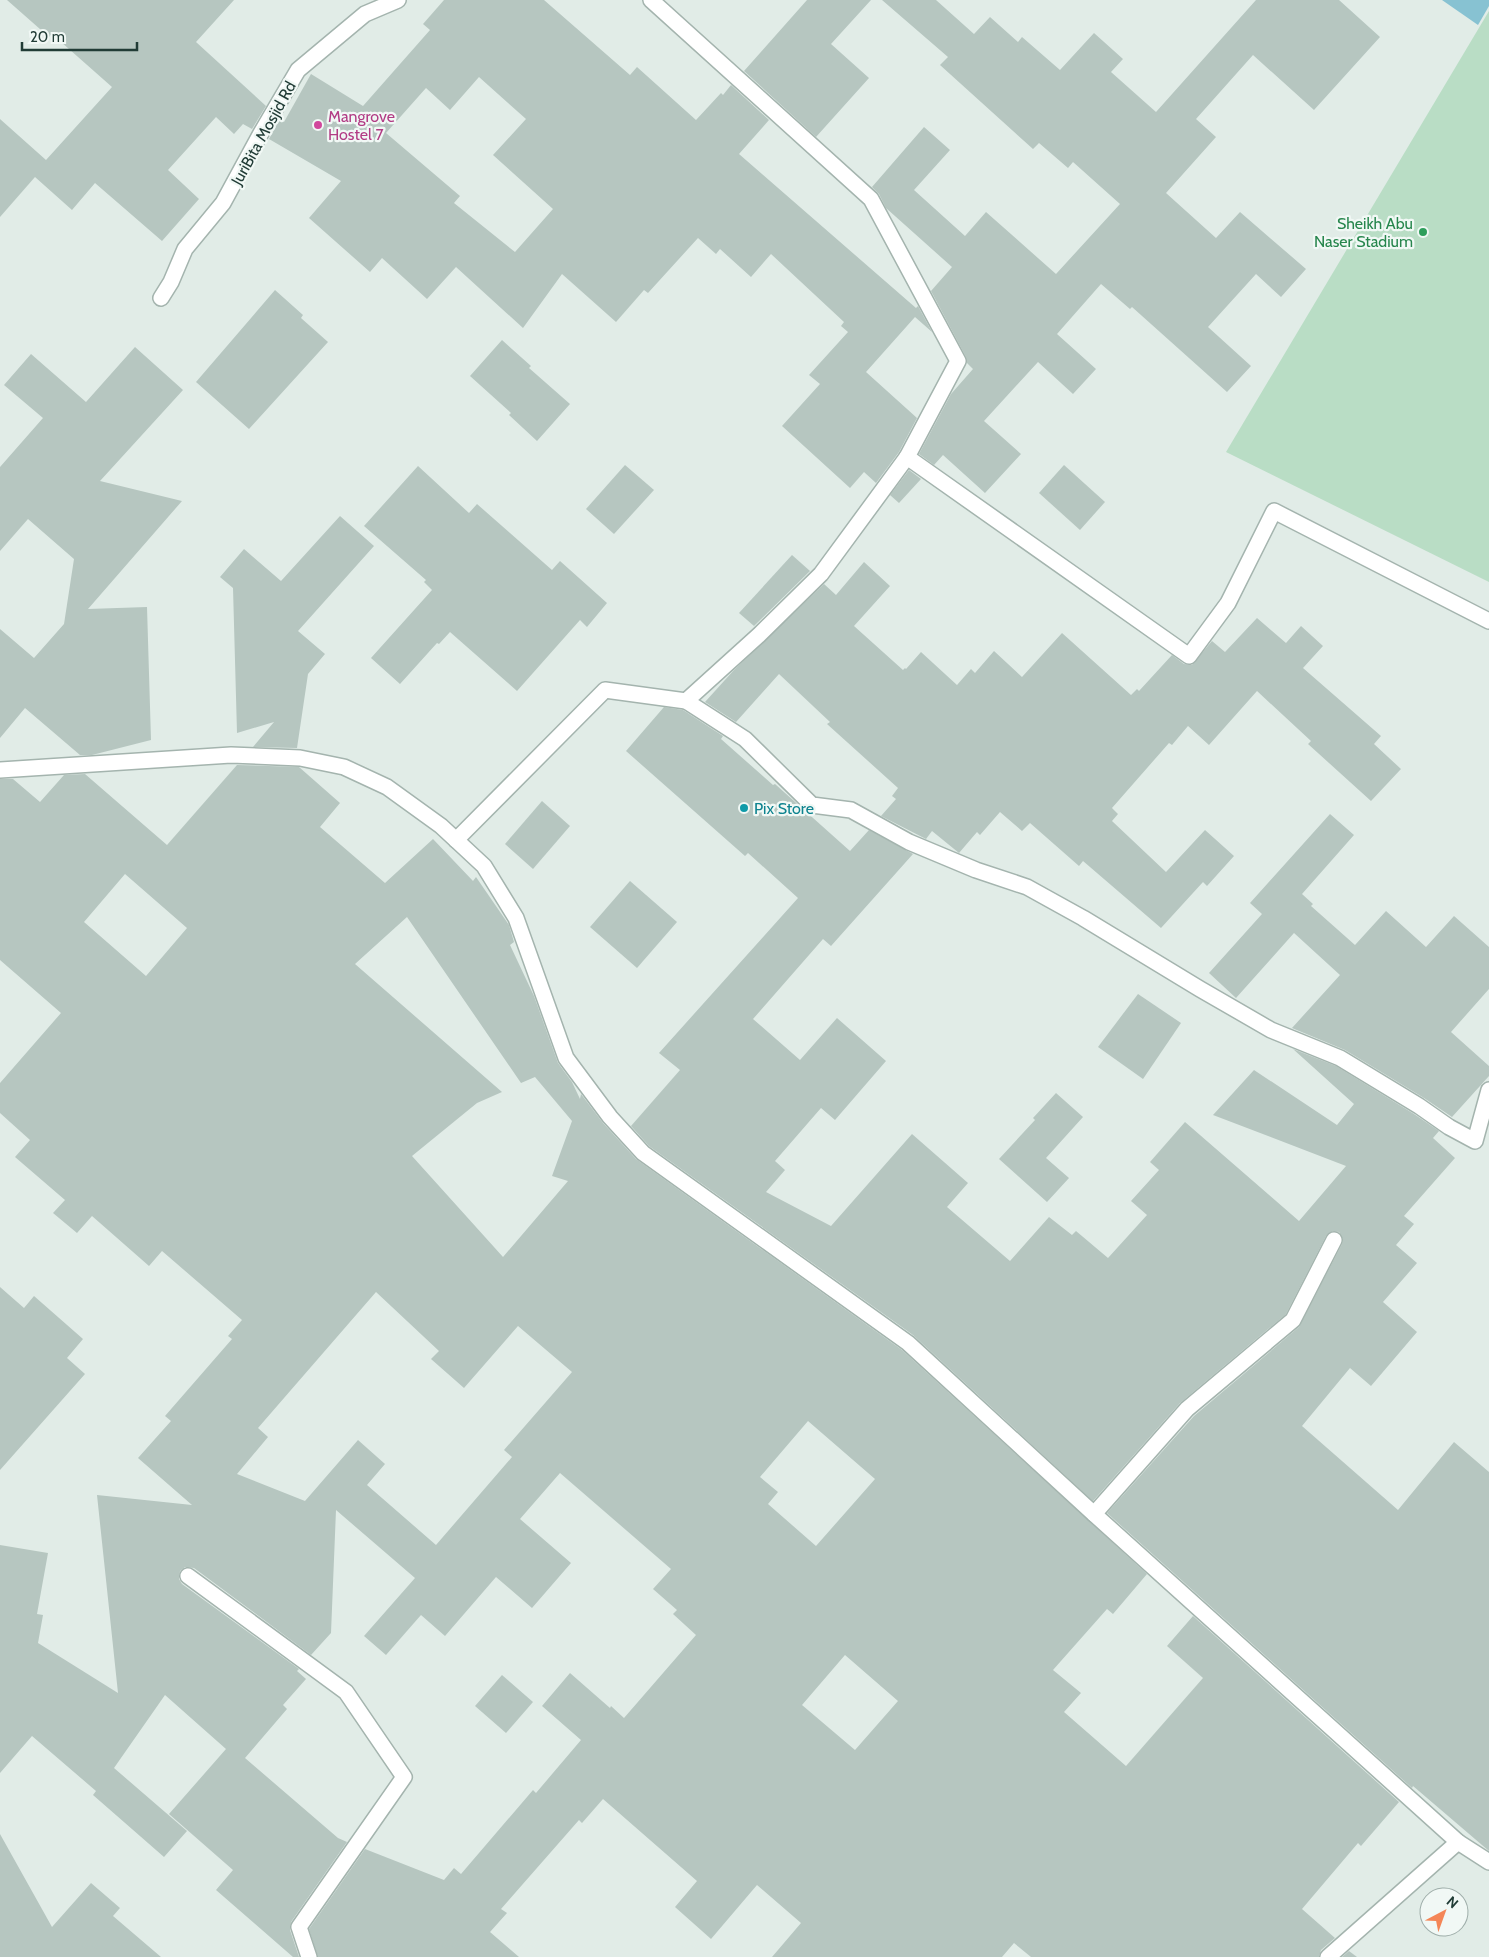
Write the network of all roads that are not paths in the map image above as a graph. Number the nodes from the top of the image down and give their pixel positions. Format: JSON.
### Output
{"nodes":[{"id":1,"x":398,"y":0,"type":"edge"},
{"id":2,"x":651,"y":0,"type":"edge"},
{"id":3,"x":161,"y":298,"type":"dead end"},
{"id":4,"x":907,"y":457,"type":"junction"},
{"id":5,"x":1489,"y":621,"type":"edge"},
{"id":6,"x":686,"y":701,"type":"junction"},
{"id":7,"x":0,"y":770,"type":"edge"},
{"id":8,"x":456,"y":840,"type":"junction"},
{"id":9,"x":1489,"y":1090,"type":"edge"},
{"id":10,"x":1334,"y":1240,"type":"dead end"},
{"id":11,"x":1094,"y":1514,"type":"junction"},
{"id":12,"x":188,"y":1576,"type":"dead end"},
{"id":13,"x":1458,"y":1842,"type":"junction"},
{"id":14,"x":1489,"y":1862,"type":"edge"},
{"id":15,"x":310,"y":1957,"type":"edge"},
{"id":16,"x":1328,"y":1957,"type":"edge"}],
"edges":[{"from":1,"to":3,"type":"street","name":"JuriBita Mosjid Rd"},
{"from":2,"to":4,"type":"street"},
{"from":4,"to":5,"type":"street"},
{"from":4,"to":6,"type":"street"},
{"from":6,"to":8,"type":"street"},
{"from":6,"to":9,"type":"street"},
{"from":7,"to":8,"type":"street"},
{"from":8,"to":11,"type":"street"},
{"from":10,"to":11,"type":"street"},
{"from":11,"to":13,"type":"street"},
{"from":12,"to":15,"type":"street"},
{"from":13,"to":14,"type":"street"},
{"from":13,"to":16,"type":"street"}]}
